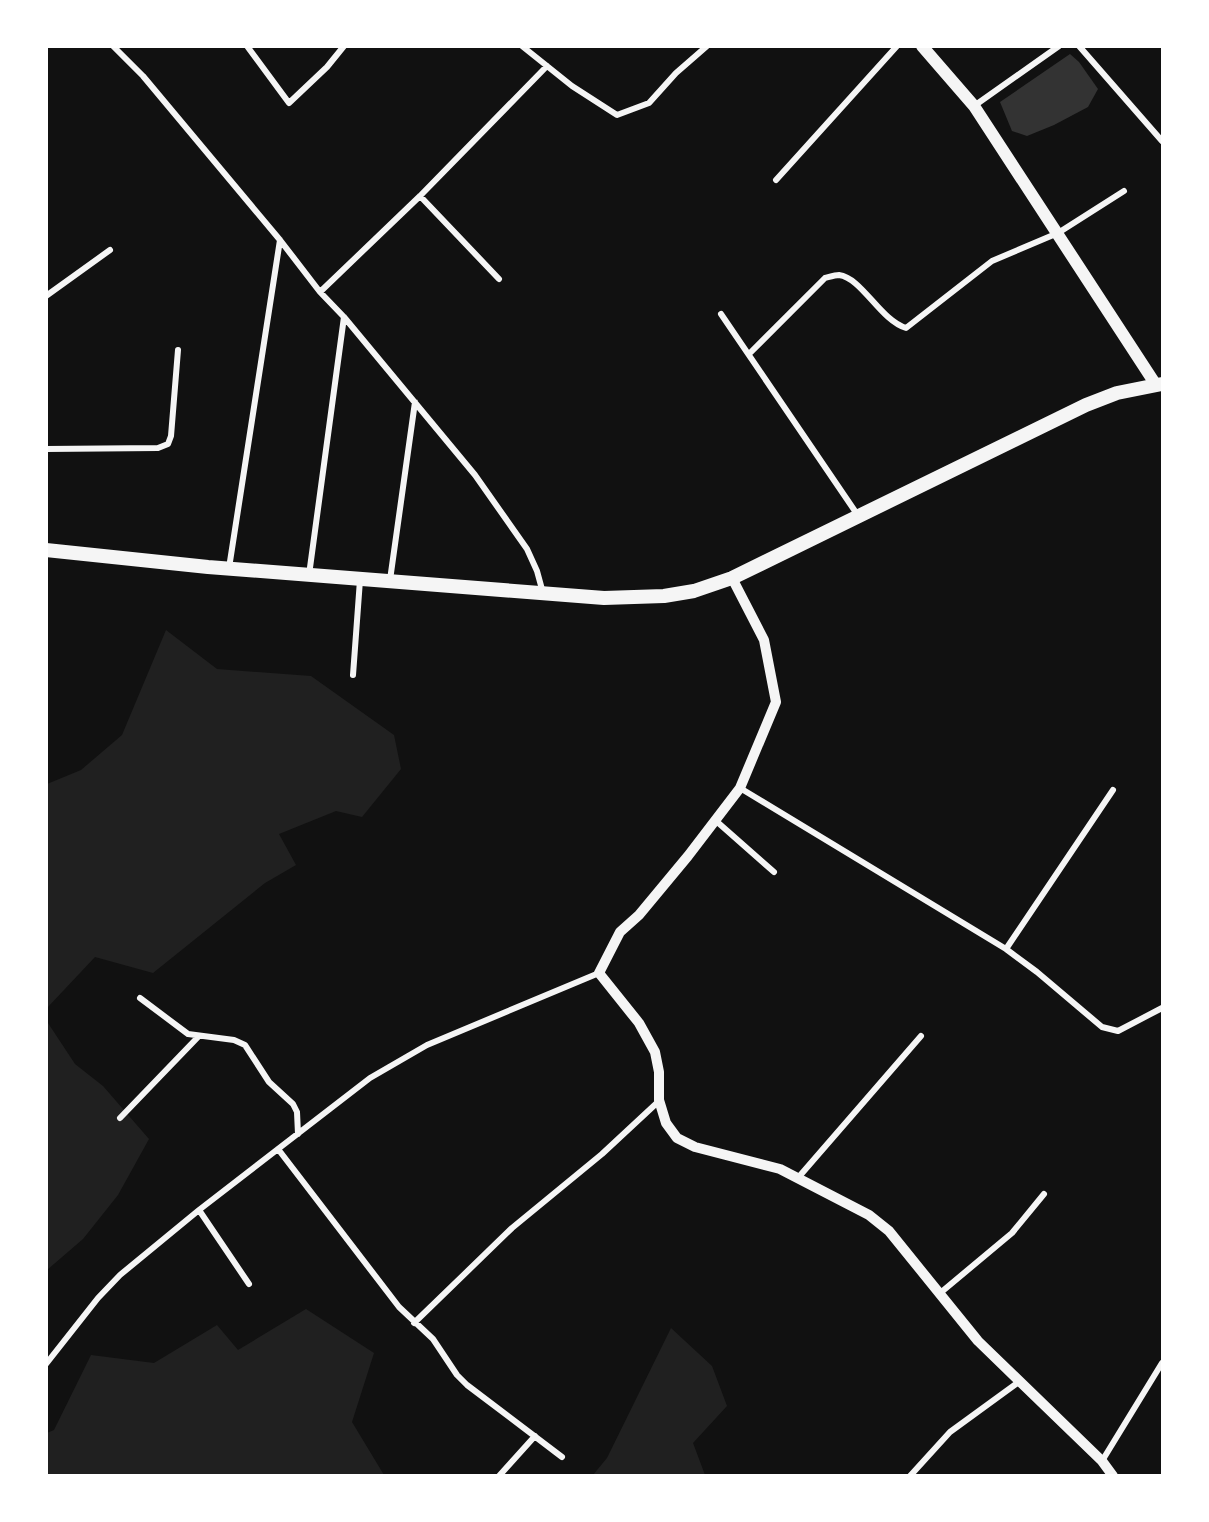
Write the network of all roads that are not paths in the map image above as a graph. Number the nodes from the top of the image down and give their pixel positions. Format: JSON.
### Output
{"nodes":[{"id":1,"x":113,"y":46,"type":"edge"},
{"id":2,"x":247,"y":46,"type":"edge"},
{"id":3,"x":344,"y":46,"type":"edge"},
{"id":4,"x":522,"y":46,"type":"edge"},
{"id":5,"x":707,"y":46,"type":"edge"},
{"id":6,"x":897,"y":46,"type":"edge"},
{"id":7,"x":922,"y":46,"type":"edge"},
{"id":8,"x":1059,"y":46,"type":"edge"},
{"id":9,"x":1079,"y":46,"type":"edge"},
{"id":10,"x":547,"y":66,"type":"junction"},
{"id":11,"x":974,"y":106,"type":"junction"},
{"id":12,"x":1162,"y":141,"type":"edge"},
{"id":13,"x":776,"y":180,"type":"dead end"},
{"id":14,"x":1124,"y":191,"type":"dead end"},
{"id":15,"x":420,"y":196,"type":"junction"},
{"id":16,"x":1058,"y":233,"type":"junction"},
{"id":17,"x":280,"y":240,"type":"junction"},
{"id":18,"x":111,"y":250,"type":"dead end"},
{"id":19,"x":499,"y":279,"type":"dead end"},
{"id":20,"x":321,"y":292,"type":"junction"},
{"id":21,"x":46,"y":296,"type":"edge"},
{"id":22,"x":721,"y":314,"type":"dead end"},
{"id":23,"x":344,"y":317,"type":"junction"},
{"id":24,"x":178,"y":350,"type":"dead end"},
{"id":25,"x":749,"y":354,"type":"junction"},
{"id":26,"x":1159,"y":384,"type":"edge"},
{"id":27,"x":415,"y":402,"type":"junction"},
{"id":28,"x":46,"y":449,"type":"edge"},
{"id":29,"x":859,"y":518,"type":"junction"},
{"id":30,"x":46,"y":550,"type":"edge"},
{"id":31,"x":229,"y":568,"type":"junction"},
{"id":32,"x":309,"y":575,"type":"junction"},
{"id":33,"x":732,"y":578,"type":"junction"},
{"id":34,"x":360,"y":579,"type":"junction"},
{"id":35,"x":390,"y":582,"type":"junction"},
{"id":36,"x":543,"y":594,"type":"junction"},
{"id":37,"x":352,"y":675,"type":"dead end"},
{"id":38,"x":740,"y":788,"type":"junction"},
{"id":39,"x":1113,"y":790,"type":"dead end"},
{"id":40,"x":715,"y":820,"type":"junction"},
{"id":41,"x":774,"y":872,"type":"dead end"},
{"id":42,"x":1006,"y":949,"type":"junction"},
{"id":43,"x":599,"y":973,"type":"junction"},
{"id":44,"x":140,"y":998,"type":"dead end"},
{"id":45,"x":1162,"y":1008,"type":"edge"},
{"id":46,"x":199,"y":1036,"type":"junction"},
{"id":47,"x":921,"y":1036,"type":"dead end"},
{"id":48,"x":660,"y":1100,"type":"junction"},
{"id":49,"x":120,"y":1118,"type":"dead end"},
{"id":50,"x":298,"y":1134,"type":"junction"},
{"id":51,"x":278,"y":1149,"type":"junction"},
{"id":52,"x":796,"y":1179,"type":"junction"},
{"id":53,"x":1044,"y":1194,"type":"dead end"},
{"id":54,"x":199,"y":1210,"type":"junction"},
{"id":55,"x":249,"y":1284,"type":"dead end"},
{"id":56,"x":939,"y":1294,"type":"junction"},
{"id":57,"x":414,"y":1323,"type":"junction"},
{"id":58,"x":1162,"y":1363,"type":"edge"},
{"id":59,"x":46,"y":1364,"type":"edge"},
{"id":60,"x":1021,"y":1381,"type":"junction"},
{"id":61,"x":535,"y":1436,"type":"junction"},
{"id":62,"x":562,"y":1457,"type":"dead end"},
{"id":63,"x":1102,"y":1461,"type":"junction"},
{"id":64,"x":499,"y":1476,"type":"edge"},
{"id":65,"x":909,"y":1476,"type":"edge"},
{"id":66,"x":1113,"y":1476,"type":"edge"}],
"edges":[{"from":1,"to":17,"type":"street"},
{"from":2,"to":3,"type":"street"},
{"from":4,"to":10,"type":"street"},
{"from":5,"to":10,"type":"street"},
{"from":6,"to":13,"type":"street"},
{"from":7,"to":11,"type":"main road"},
{"from":8,"to":11,"type":"street"},
{"from":9,"to":12,"type":"street"},
{"from":10,"to":15,"type":"street"},
{"from":11,"to":16,"type":"main road"},
{"from":14,"to":16,"type":"street"},
{"from":15,"to":19,"type":"street"},
{"from":15,"to":20,"type":"street"},
{"from":16,"to":25,"type":"street"},
{"from":16,"to":26,"type":"main road"},
{"from":17,"to":20,"type":"street"},
{"from":17,"to":31,"type":"street"},
{"from":18,"to":21,"type":"street"},
{"from":20,"to":23,"type":"street"},
{"from":22,"to":25,"type":"street"},
{"from":23,"to":27,"type":"street"},
{"from":23,"to":32,"type":"street"},
{"from":24,"to":28,"type":"street"},
{"from":25,"to":29,"type":"street"},
{"from":26,"to":29,"type":"highway"},
{"from":27,"to":35,"type":"street"},
{"from":27,"to":36,"type":"street"},
{"from":29,"to":33,"type":"highway"},
{"from":30,"to":31,"type":"highway"},
{"from":31,"to":32,"type":"highway"},
{"from":32,"to":34,"type":"highway"},
{"from":33,"to":36,"type":"highway"},
{"from":33,"to":38,"type":"street"},
{"from":34,"to":35,"type":"highway"},
{"from":34,"to":37,"type":"street"},
{"from":35,"to":36,"type":"highway"},
{"from":38,"to":40,"type":"street"},
{"from":38,"to":42,"type":"street"},
{"from":39,"to":42,"type":"street"},
{"from":40,"to":41,"type":"street"},
{"from":40,"to":43,"type":"street"},
{"from":42,"to":45,"type":"street"},
{"from":43,"to":48,"type":"street"},
{"from":43,"to":50,"type":"street"},
{"from":44,"to":46,"type":"street"},
{"from":46,"to":49,"type":"street"},
{"from":46,"to":50,"type":"street"},
{"from":47,"to":52,"type":"street"},
{"from":48,"to":52,"type":"street"},
{"from":48,"to":57,"type":"street"},
{"from":50,"to":51,"type":"street"},
{"from":51,"to":54,"type":"street"},
{"from":51,"to":57,"type":"street"},
{"from":52,"to":56,"type":"street"},
{"from":53,"to":56,"type":"street"},
{"from":54,"to":55,"type":"street"},
{"from":54,"to":59,"type":"street"},
{"from":56,"to":60,"type":"street"},
{"from":57,"to":61,"type":"street"},
{"from":58,"to":63,"type":"street"},
{"from":60,"to":63,"type":"street"},
{"from":60,"to":65,"type":"street"},
{"from":61,"to":62,"type":"street"},
{"from":61,"to":64,"type":"street"},
{"from":63,"to":66,"type":"street"}]}
